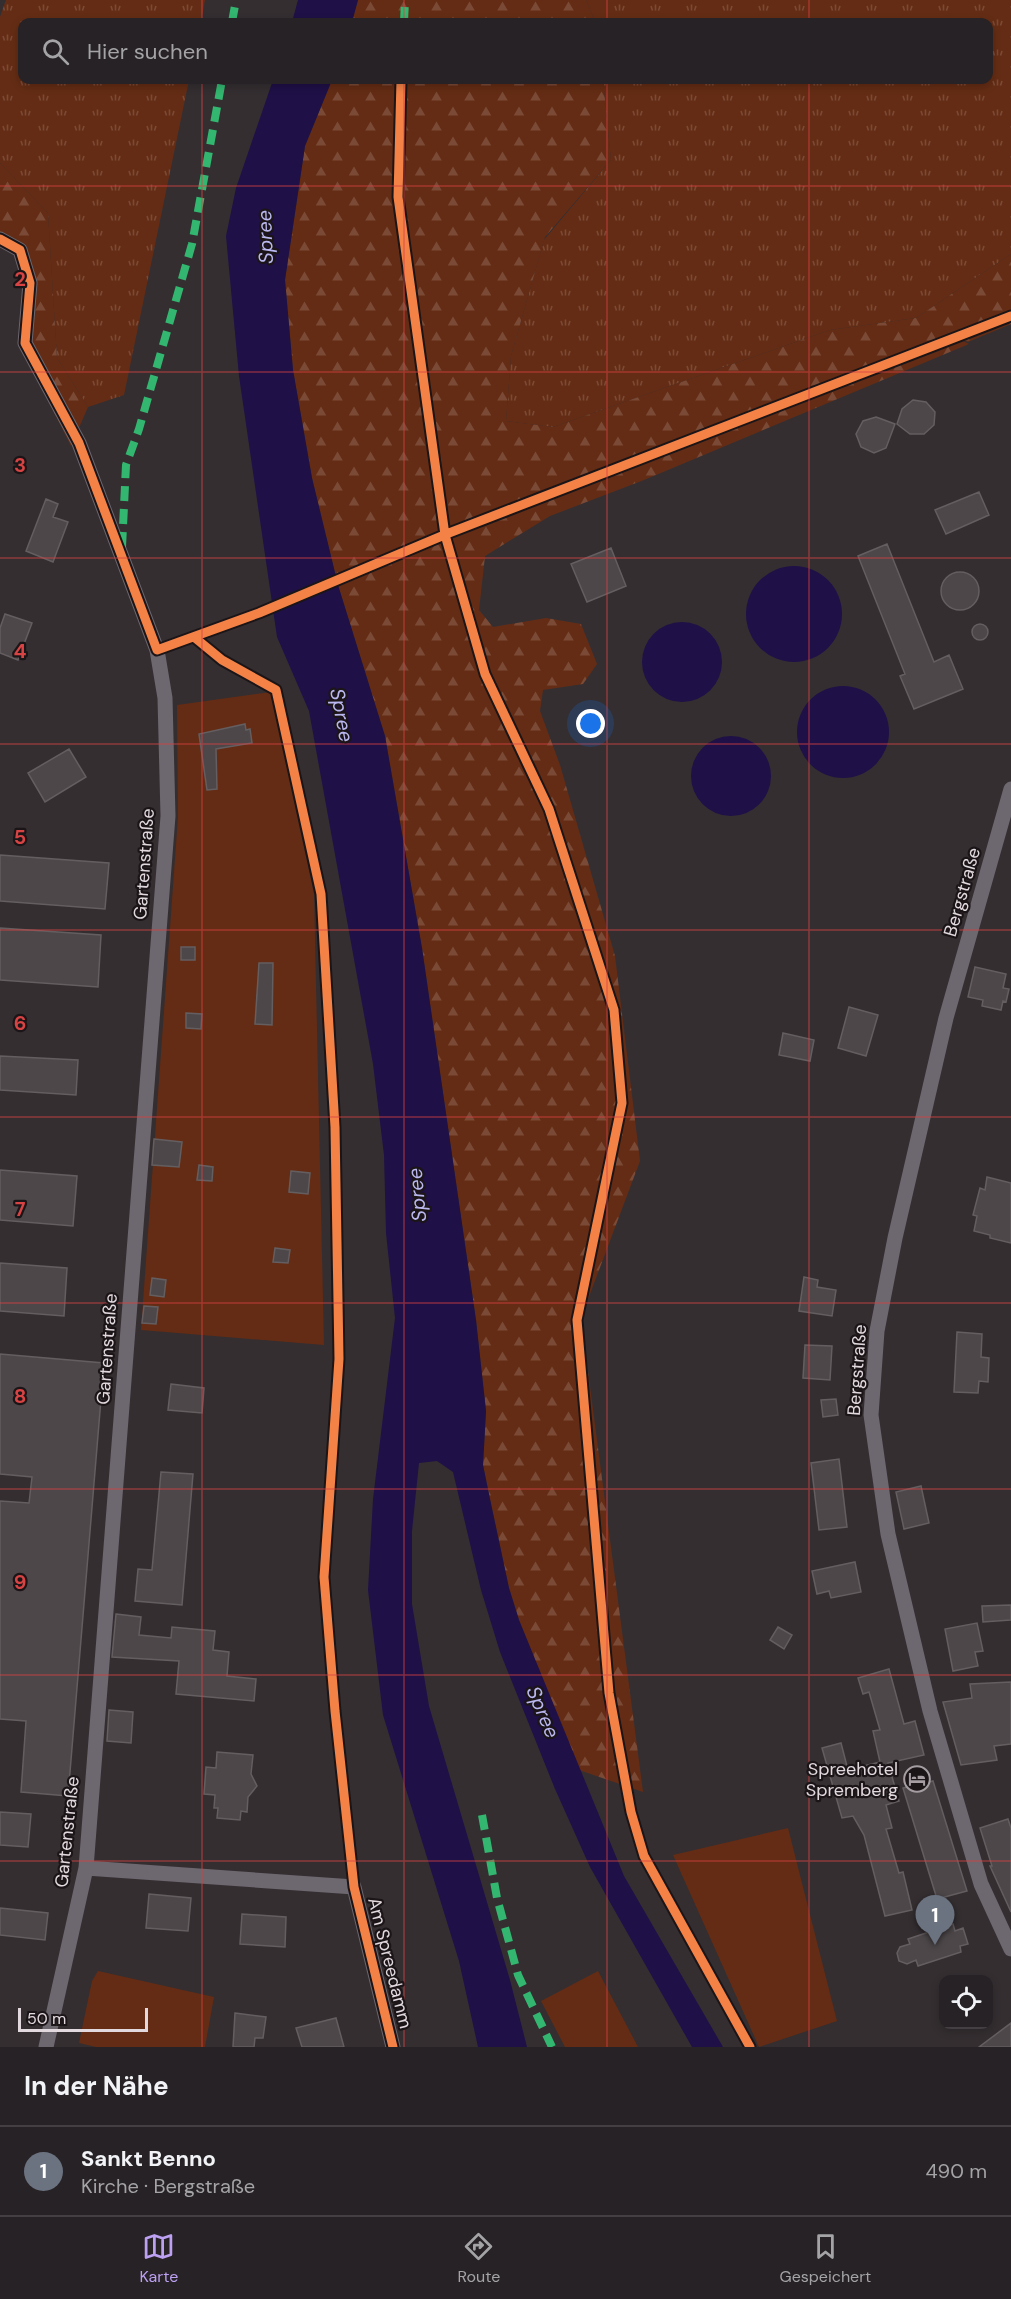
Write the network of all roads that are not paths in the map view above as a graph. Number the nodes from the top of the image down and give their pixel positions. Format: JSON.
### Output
{"nodes":[{"id":1,"x":0,"y":239,"type":"edge"},
{"id":2,"x":1011,"y":789,"type":"edge"},
{"id":3,"x":86,"y":1868,"type":"junction"},
{"id":4,"x":1011,"y":1949,"type":"edge"},
{"id":5,"x":46,"y":2047,"type":"edge"},
{"id":6,"x":393,"y":2047,"type":"edge"}],
"edges":[{"from":1,"to":3,"type":"street","name":"Gartenstraße"},
{"from":2,"to":4,"type":"street","name":"Bergstraße"},
{"from":3,"to":5,"type":"street","name":"Gartenstraße"},
{"from":3,"to":6,"type":"street","name":"Am Spreedamm"}]}
